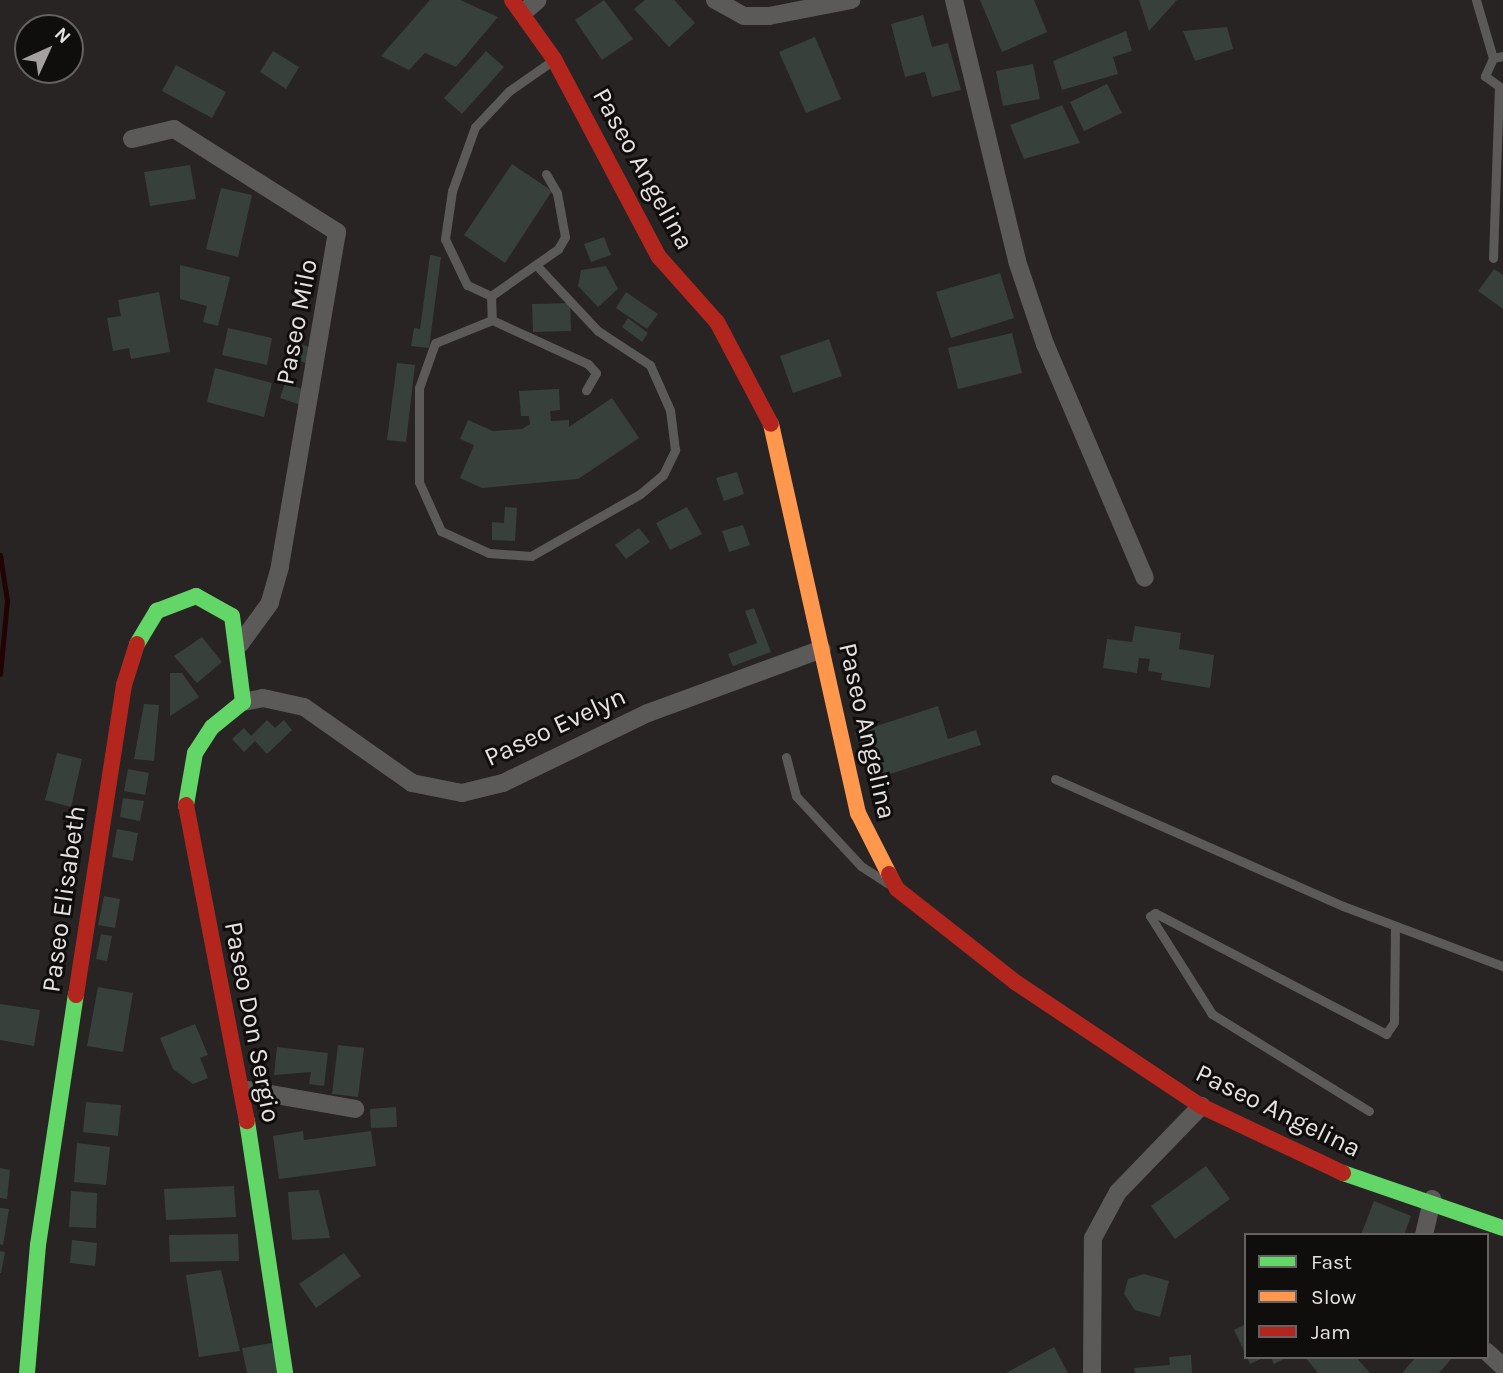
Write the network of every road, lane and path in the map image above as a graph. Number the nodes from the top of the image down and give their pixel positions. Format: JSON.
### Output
{"nodes":[{"id":1,"x":538,"y":0,"type":"edge"},
{"id":2,"x":715,"y":0,"type":"edge"},
{"id":3,"x":849,"y":0,"type":"edge"},
{"id":4,"x":954,"y":0,"type":"edge"},
{"id":5,"x":1476,"y":0,"type":"edge"},
{"id":6,"x":518,"y":6,"type":"edge"},
{"id":7,"x":1498,"y":57,"type":"edge"},
{"id":8,"x":554,"y":59,"type":"junction"},
{"id":9,"x":1501,"y":89,"type":"edge"},
{"id":10,"x":132,"y":139,"type":"dead end"},
{"id":11,"x":546,"y":174,"type":"dead end"},
{"id":12,"x":1493,"y":258,"type":"dead end"},
{"id":13,"x":539,"y":268,"type":"junction"},
{"id":14,"x":491,"y":296,"type":"junction"},
{"id":15,"x":492,"y":320,"type":"junction"},
{"id":16,"x":586,"y":390,"type":"dead end"},
{"id":17,"x":1145,"y":578,"type":"dead end"},
{"id":18,"x":240,"y":643,"type":"junction"},
{"id":19,"x":822,"y":649,"type":"junction"},
{"id":20,"x":243,"y":702,"type":"junction"},
{"id":21,"x":786,"y":757,"type":"dead end"},
{"id":22,"x":1055,"y":779,"type":"dead end"},
{"id":23,"x":897,"y":889,"type":"junction"},
{"id":24,"x":1395,"y":926,"type":"junction"},
{"id":25,"x":1503,"y":966,"type":"edge"},
{"id":26,"x":242,"y":1089,"type":"junction"},
{"id":27,"x":1200,"y":1106,"type":"junction"},
{"id":28,"x":355,"y":1109,"type":"dead end"},
{"id":29,"x":1369,"y":1111,"type":"dead end"},
{"id":30,"x":1432,"y":1199,"type":"junction"},
{"id":31,"x":1503,"y":1228,"type":"edge"},
{"id":32,"x":1424,"y":1233,"type":"edge"},
{"id":33,"x":1489,"y":1354,"type":"edge"},
{"id":34,"x":1503,"y":1367,"type":"edge"},
{"id":35,"x":27,"y":1373,"type":"edge"},
{"id":36,"x":285,"y":1373,"type":"edge"},
{"id":37,"x":1092,"y":1373,"type":"edge"}],
"edges":[{"from":1,"to":6,"type":"street"},
{"from":2,"to":3,"type":"street"},
{"from":4,"to":17,"type":"street"},
{"from":5,"to":7,"type":"lane"},
{"from":6,"to":8,"type":"street","name":"Paseo Angelina"},
{"from":7,"to":9,"type":"lane"},
{"from":8,"to":14,"type":"lane"},
{"from":8,"to":19,"type":"street","name":"Paseo Angelina"},
{"from":9,"to":12,"type":"lane"},
{"from":10,"to":18,"type":"street","name":"Paseo Milo"},
{"from":11,"to":13,"type":"lane"},
{"from":13,"to":14,"type":"lane"},
{"from":13,"to":15,"type":"lane"},
{"from":14,"to":15,"type":"lane"},
{"from":15,"to":16,"type":"lane"},
{"from":18,"to":20,"type":"street","name":"Paseo Elisabeth"},
{"from":18,"to":35,"type":"street","name":"Paseo Elisabeth"},
{"from":19,"to":20,"type":"street","name":"Paseo Evelyn"},
{"from":19,"to":23,"type":"street","name":"Paseo Angelina"},
{"from":20,"to":26,"type":"street","name":"Paseo Don Sergio"},
{"from":21,"to":23,"type":"lane"},
{"from":22,"to":24,"type":"lane"},
{"from":23,"to":27,"type":"street","name":"Paseo Angelina"},
{"from":24,"to":25,"type":"lane"},
{"from":24,"to":29,"type":"lane"},
{"from":26,"to":28,"type":"street"},
{"from":26,"to":36,"type":"street","name":"Paseo Don Sergio"},
{"from":27,"to":30,"type":"street","name":"Paseo Angelina"},
{"from":27,"to":37,"type":"street"},
{"from":30,"to":31,"type":"street","name":"Paseo Angelina"},
{"from":30,"to":32,"type":"street"},
{"from":33,"to":34,"type":"street"}]}
